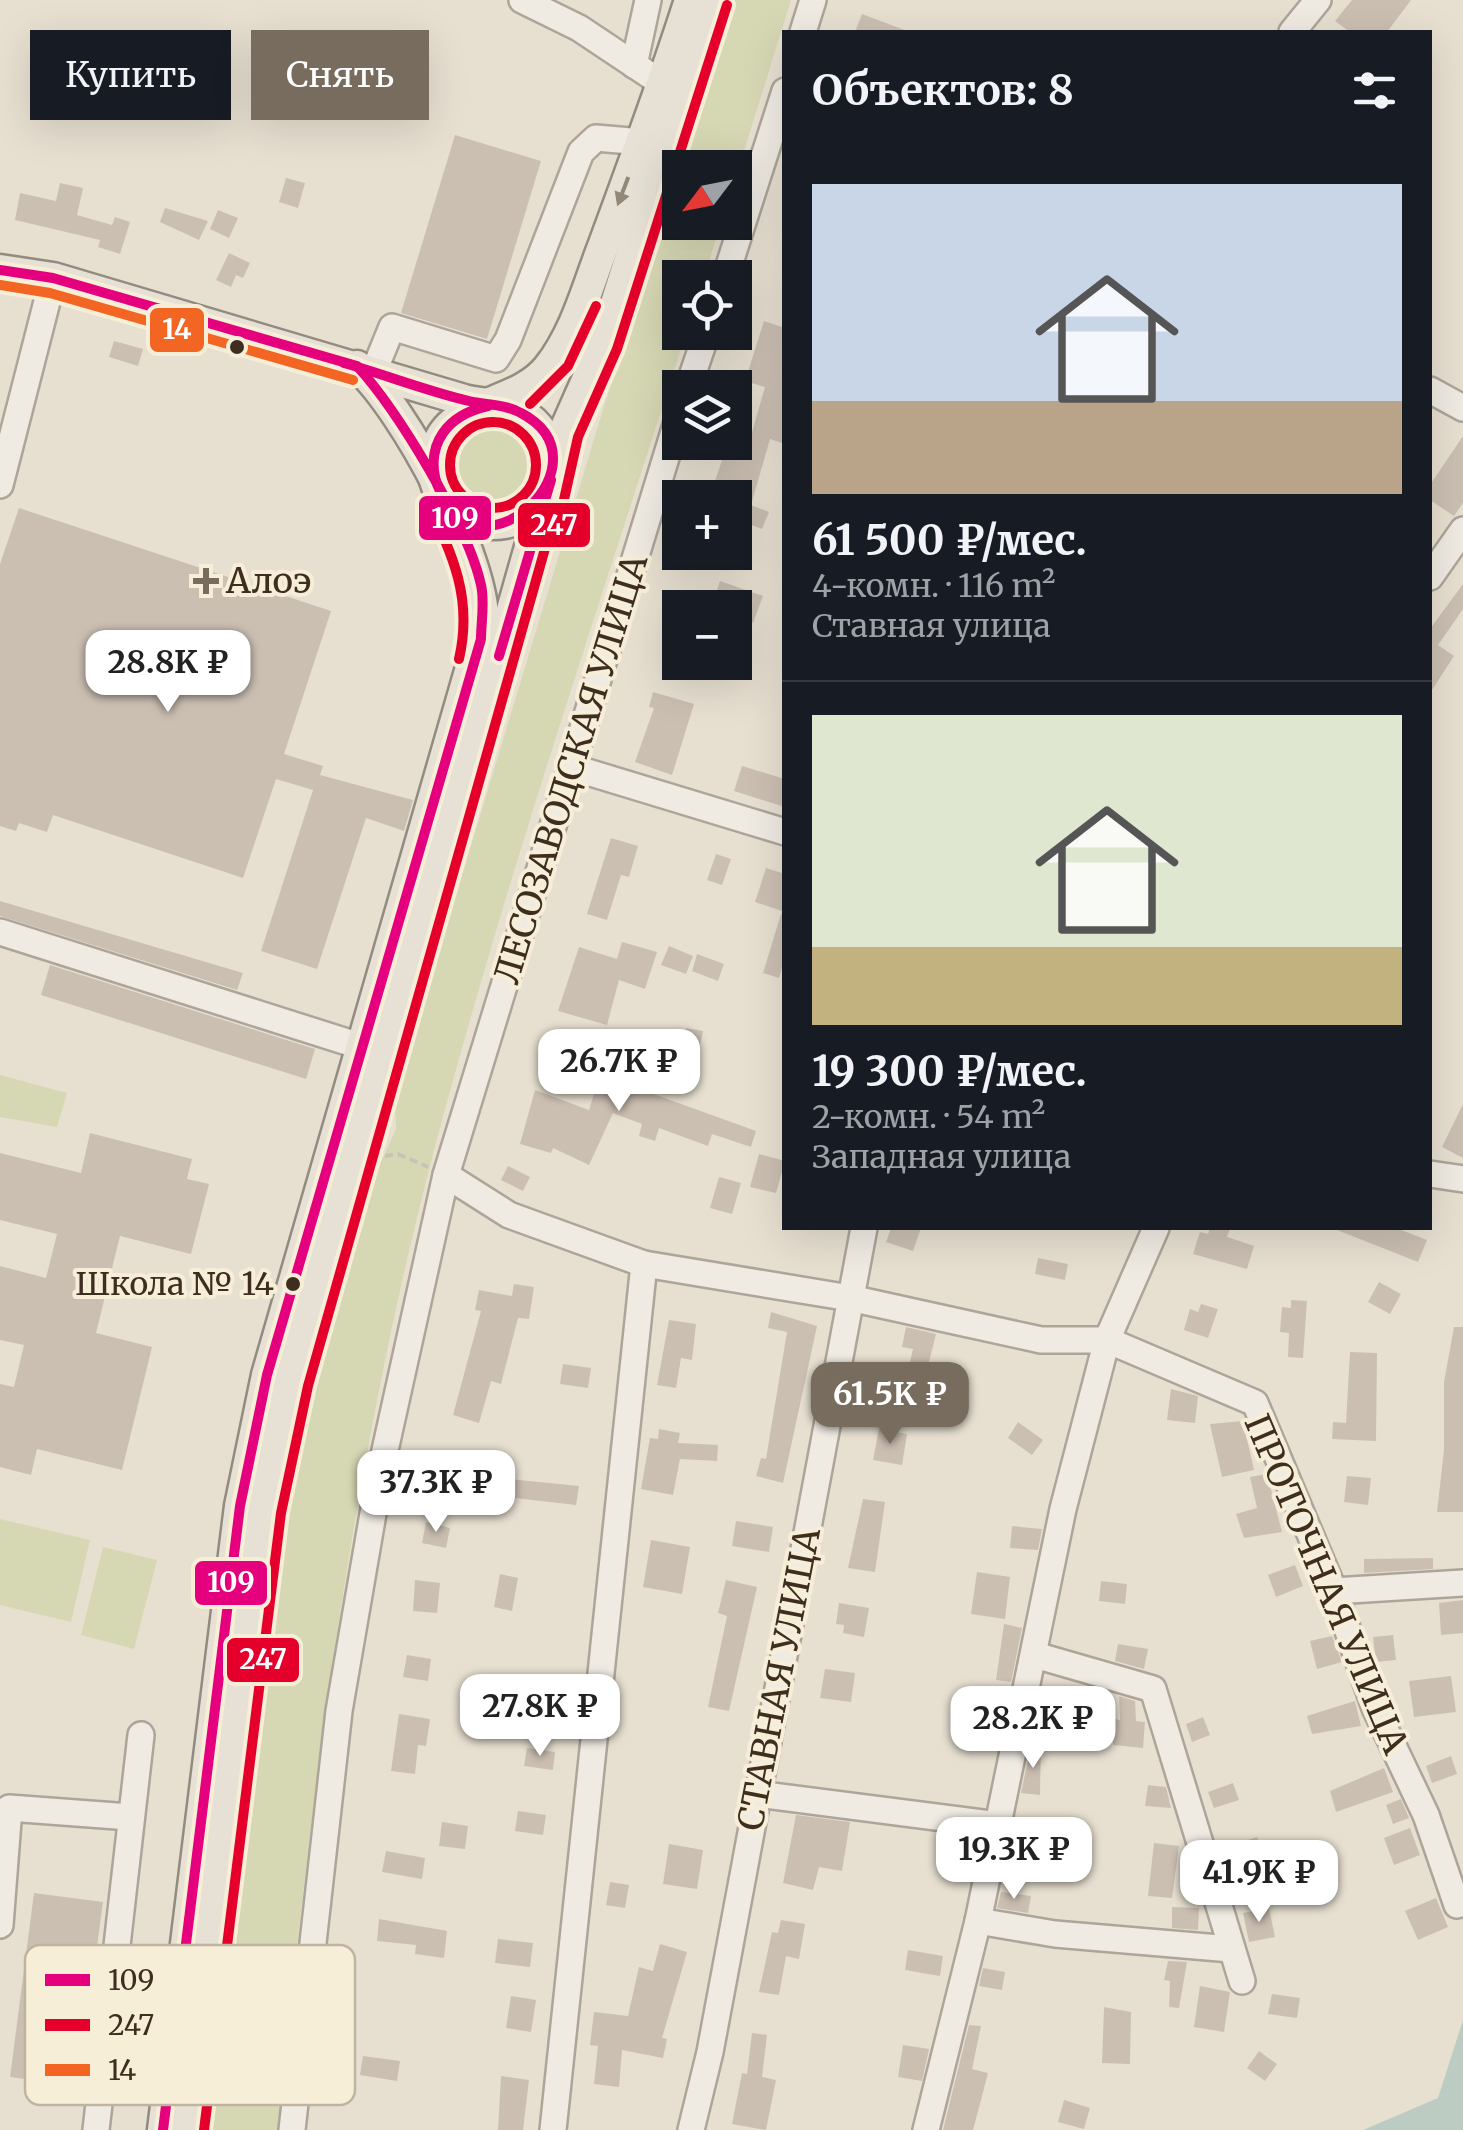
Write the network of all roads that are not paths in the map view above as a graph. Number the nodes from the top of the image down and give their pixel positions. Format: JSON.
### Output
{"nodes":[{"id":1,"x":522,"y":0,"type":"edge"},
{"id":2,"x":648,"y":0,"type":"edge"},
{"id":3,"x":690,"y":0,"type":"edge"},
{"id":4,"x":713,"y":0,"type":"edge"},
{"id":5,"x":813,"y":0,"type":"edge"},
{"id":6,"x":1318,"y":0,"type":"edge"},
{"id":7,"x":567,"y":10,"type":"edge"},
{"id":8,"x":804,"y":30,"type":"edge"},
{"id":9,"x":1294,"y":30,"type":"edge"},
{"id":10,"x":634,"y":65,"type":"junction"},
{"id":11,"x":663,"y":84,"type":"junction"},
{"id":12,"x":782,"y":113,"type":"edge"},
{"id":13,"x":642,"y":142,"type":"junction"},
{"id":14,"x":774,"y":170,"type":"edge"},
{"id":15,"x":733,"y":260,"type":"edge"},
{"id":16,"x":0,"y":270,"type":"edge"},
{"id":17,"x":53,"y":278,"type":"junction"},
{"id":18,"x":366,"y":368,"type":"junction"},
{"id":19,"x":1432,"y":391,"type":"edge"},
{"id":20,"x":488,"y":406,"type":"junction"},
{"id":21,"x":1463,"y":408,"type":"edge"},
{"id":22,"x":665,"y":460,"type":"edge"},
{"id":23,"x":551,"y":480,"type":"junction"},
{"id":24,"x":0,"y":485,"type":"edge"},
{"id":25,"x":441,"y":495,"type":"junction"},
{"id":26,"x":1463,"y":530,"type":"edge"},
{"id":27,"x":1432,"y":575,"type":"edge"},
{"id":28,"x":572,"y":768,"type":"junction"},
{"id":29,"x":782,"y":831,"type":"edge"},
{"id":30,"x":0,"y":932,"type":"edge"},
{"id":31,"x":363,"y":1047,"type":"junction"},
{"id":32,"x":446,"y":1174,"type":"junction"},
{"id":33,"x":1432,"y":1174,"type":"edge"},
{"id":34,"x":1463,"y":1178,"type":"edge"},
{"id":35,"x":864,"y":1230,"type":"edge"},
{"id":36,"x":1155,"y":1230,"type":"edge"},
{"id":37,"x":644,"y":1264,"type":"junction"},
{"id":38,"x":850,"y":1298,"type":"junction"},
{"id":39,"x":1107,"y":1340,"type":"junction"},
{"id":40,"x":1463,"y":1583,"type":"edge"},
{"id":41,"x":1334,"y":1591,"type":"junction"},
{"id":42,"x":1035,"y":1655,"type":"junction"},
{"id":43,"x":140,"y":1735,"type":"dead end"},
{"id":44,"x":757,"y":1794,"type":"junction"},
{"id":45,"x":130,"y":1817,"type":"junction"},
{"id":46,"x":998,"y":1825,"type":"junction"},
{"id":47,"x":1461,"y":1905,"type":"edge"},
{"id":48,"x":978,"y":1920,"type":"junction"},
{"id":49,"x":0,"y":1925,"type":"edge"},
{"id":50,"x":116,"y":1945,"type":"edge"},
{"id":51,"x":186,"y":1945,"type":"edge"},
{"id":52,"x":212,"y":1945,"type":"edge"},
{"id":53,"x":312,"y":1945,"type":"edge"},
{"id":54,"x":1231,"y":1949,"type":"junction"},
{"id":55,"x":1242,"y":1981,"type":"dead end"},
{"id":56,"x":99,"y":2105,"type":"edge"},
{"id":57,"x":166,"y":2105,"type":"edge"},
{"id":58,"x":192,"y":2105,"type":"edge"},
{"id":59,"x":295,"y":2105,"type":"edge"},
{"id":60,"x":96,"y":2130,"type":"edge"},
{"id":61,"x":163,"y":2130,"type":"edge"},
{"id":62,"x":189,"y":2130,"type":"edge"},
{"id":63,"x":292,"y":2130,"type":"edge"},
{"id":64,"x":553,"y":2130,"type":"edge"},
{"id":65,"x":691,"y":2130,"type":"edge"},
{"id":66,"x":926,"y":2130,"type":"edge"}],
"edges":[{"from":1,"to":7,"type":"street"},
{"from":2,"to":10,"type":"street"},
{"from":3,"to":11,"type":"main road"},
{"from":4,"to":23,"type":"main road"},
{"from":5,"to":8,"type":"street"},
{"from":6,"to":9,"type":"street"},
{"from":7,"to":10,"type":"street"},
{"from":10,"to":11,"type":"street"},
{"from":11,"to":13,"type":"main road"},
{"from":12,"to":14,"type":"street"},
{"from":13,"to":18,"type":"street"},
{"from":13,"to":20,"type":"main road","one_way":true},
{"from":14,"to":15,"type":"street"},
{"from":16,"to":17,"type":"main road"},
{"from":17,"to":18,"type":"main road"},
{"from":17,"to":24,"type":"street"},
{"from":18,"to":20,"type":"main road"},
{"from":18,"to":25,"type":"main road"},
{"from":19,"to":21,"type":"street"},
{"from":20,"to":23,"type":"main road"},
{"from":20,"to":25,"type":"main road"},
{"from":22,"to":28,"type":"street","name":"ЛЕСОЗАВОДСКАЯ УЛИЦА"},
{"from":23,"to":25,"type":"main road"},
{"from":23,"to":52,"type":"main road"},
{"from":25,"to":31,"type":"main road"},
{"from":26,"to":27,"type":"street"},
{"from":28,"to":29,"type":"street"},
{"from":28,"to":32,"type":"street","name":"ЛЕСОЗАВОДСКАЯ УЛИЦА"},
{"from":30,"to":31,"type":"street"},
{"from":31,"to":51,"type":"main road"},
{"from":32,"to":37,"type":"street"},
{"from":32,"to":53,"type":"street","name":"ЛЕСОЗАВОДСКАЯ УЛИЦА"},
{"from":33,"to":34,"type":"street"},
{"from":35,"to":38,"type":"street","name":"СТАВНАЯ УЛИЦА"},
{"from":36,"to":39,"type":"street"},
{"from":37,"to":38,"type":"street"},
{"from":37,"to":64,"type":"street"},
{"from":38,"to":39,"type":"street"},
{"from":38,"to":44,"type":"street","name":"СТАВНАЯ УЛИЦА"},
{"from":39,"to":41,"type":"street","name":"ПРОТОЧНАЯ УЛИЦА"},
{"from":39,"to":42,"type":"street"},
{"from":40,"to":41,"type":"street"},
{"from":41,"to":47,"type":"street","name":"ПРОТОЧНАЯ УЛИЦА"},
{"from":42,"to":46,"type":"street"},
{"from":42,"to":54,"type":"street"},
{"from":43,"to":45,"type":"street"},
{"from":44,"to":46,"type":"street"},
{"from":44,"to":65,"type":"street","name":"СТАВНАЯ УЛИЦА"},
{"from":45,"to":49,"type":"street"},
{"from":45,"to":50,"type":"street"},
{"from":46,"to":48,"type":"street"},
{"from":48,"to":54,"type":"street"},
{"from":48,"to":66,"type":"street"},
{"from":54,"to":55,"type":"street"},
{"from":56,"to":60,"type":"street"},
{"from":57,"to":61,"type":"main road"},
{"from":58,"to":62,"type":"main road"},
{"from":59,"to":63,"type":"street","name":"ЛЕСОЗАВОДСКАЯ УЛИЦА"}]}
